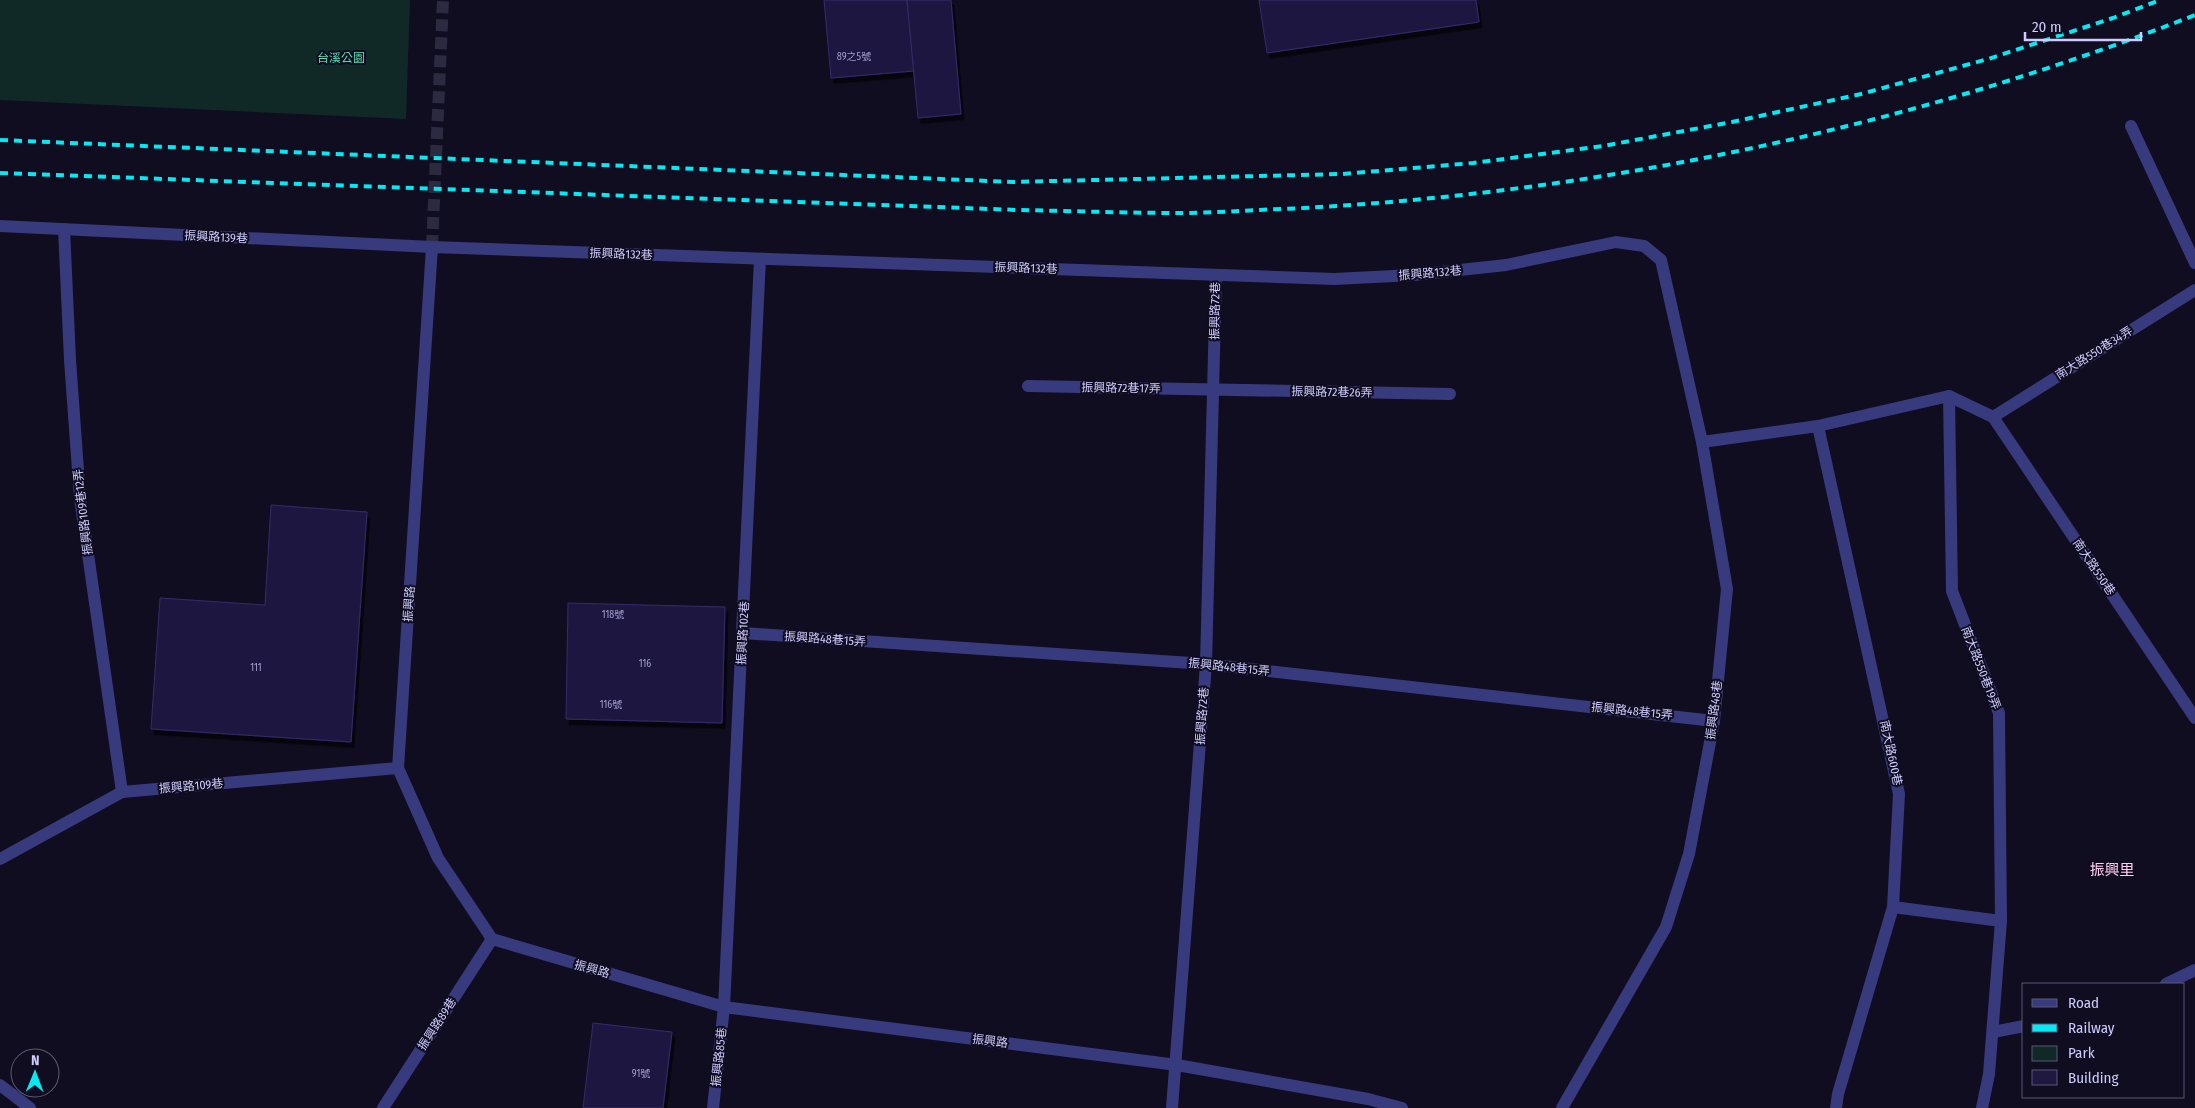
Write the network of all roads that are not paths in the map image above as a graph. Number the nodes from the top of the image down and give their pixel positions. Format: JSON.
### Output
{"nodes":[{"id":1,"x":2131,"y":126,"type":"dead end"},
{"id":2,"x":0,"y":226,"type":"edge"},
{"id":3,"x":64,"y":229,"type":"junction"},
{"id":4,"x":432,"y":247,"type":"junction"},
{"id":5,"x":760,"y":259,"type":"junction"},
{"id":6,"x":2195,"y":263,"type":"edge"},
{"id":7,"x":1216,"y":276,"type":"junction"},
{"id":8,"x":1667,"y":286,"type":"joint"},
{"id":9,"x":2195,"y":290,"type":"edge"},
{"id":10,"x":1028,"y":386,"type":"dead end"},
{"id":11,"x":1213,"y":390,"type":"junction"},
{"id":12,"x":1450,"y":394,"type":"dead end"},
{"id":13,"x":1948,"y":396,"type":"junction"},
{"id":14,"x":1993,"y":416,"type":"junction"},
{"id":15,"x":1818,"y":426,"type":"junction"},
{"id":16,"x":1702,"y":442,"type":"junction"},
{"id":17,"x":743,"y":634,"type":"junction"},
{"id":18,"x":1206,"y":664,"type":"junction"},
{"id":19,"x":2195,"y":718,"type":"edge"},
{"id":20,"x":1714,"y":720,"type":"junction"},
{"id":21,"x":398,"y":768,"type":"junction"},
{"id":22,"x":122,"y":792,"type":"junction"},
{"id":23,"x":0,"y":859,"type":"edge"},
{"id":24,"x":1893,"y":907,"type":"junction"},
{"id":25,"x":2001,"y":920,"type":"junction"},
{"id":26,"x":492,"y":939,"type":"junction"},
{"id":27,"x":2195,"y":970,"type":"edge"},
{"id":28,"x":2168,"y":983,"type":"edge"},
{"id":29,"x":724,"y":1007,"type":"junction"},
{"id":30,"x":2022,"y":1026,"type":"edge"},
{"id":31,"x":1993,"y":1032,"type":"junction"},
{"id":32,"x":1177,"y":1065,"type":"junction"},
{"id":33,"x":0,"y":1085,"type":"edge"},
{"id":34,"x":30,"y":1108,"type":"edge"},
{"id":35,"x":382,"y":1108,"type":"edge"},
{"id":36,"x":713,"y":1108,"type":"edge"},
{"id":37,"x":1172,"y":1108,"type":"edge"},
{"id":38,"x":1402,"y":1108,"type":"edge"},
{"id":39,"x":1562,"y":1108,"type":"edge"},
{"id":40,"x":1836,"y":1108,"type":"edge"},
{"id":41,"x":1982,"y":1108,"type":"edge"}],
"edges":[{"from":1,"to":6,"type":"street"},
{"from":2,"to":3,"type":"street","name":"振興路139巷"},
{"from":3,"to":4,"type":"street","name":"振興路139巷"},
{"from":3,"to":22,"type":"street","name":"振興路109巷12弄"},
{"from":4,"to":5,"type":"street","name":"振興路132巷"},
{"from":4,"to":21,"type":"street","name":"振興路"},
{"from":5,"to":7,"type":"street","name":"振興路132巷"},
{"from":5,"to":17,"type":"street","name":"振興路102巷"},
{"from":7,"to":8,"type":"street","name":"振興路132巷"},
{"from":7,"to":11,"type":"street","name":"振興路72巷"},
{"from":8,"to":16,"type":"street","name":"振興路48巷"},
{"from":9,"to":14,"type":"street","name":"南大路550巷34弄"},
{"from":10,"to":11,"type":"street","name":"振興路72巷17弄"},
{"from":11,"to":12,"type":"street","name":"振興路72巷26弄"},
{"from":11,"to":18,"type":"street","name":"振興路72巷"},
{"from":13,"to":14,"type":"street"},
{"from":13,"to":15,"type":"street"},
{"from":13,"to":25,"type":"street","name":"南大路550巷19弄"},
{"from":14,"to":19,"type":"street","name":"南大路550巷"},
{"from":15,"to":16,"type":"street"},
{"from":15,"to":24,"type":"street","name":"南大路600巷"},
{"from":16,"to":20,"type":"street","name":"振興路48巷"},
{"from":17,"to":18,"type":"street","name":"振興路48巷15弄"},
{"from":17,"to":29,"type":"street","name":"振興路102巷"},
{"from":18,"to":20,"type":"street","name":"振興路48巷15弄"},
{"from":18,"to":32,"type":"street","name":"振興路72巷"},
{"from":20,"to":39,"type":"street","name":"振興路48巷"},
{"from":21,"to":22,"type":"street","name":"振興路109巷"},
{"from":21,"to":26,"type":"street","name":"振興路"},
{"from":22,"to":23,"type":"street","name":"振興路109巷"},
{"from":24,"to":25,"type":"street"},
{"from":24,"to":40,"type":"street","name":"南大路600巷"},
{"from":25,"to":31,"type":"street","name":"南大路550巷19弄"},
{"from":26,"to":29,"type":"street","name":"振興路"},
{"from":26,"to":35,"type":"street","name":"振興路89巷"},
{"from":27,"to":28,"type":"street"},
{"from":29,"to":32,"type":"street","name":"振興路"},
{"from":29,"to":36,"type":"street","name":"振興路85巷"},
{"from":30,"to":31,"type":"street"},
{"from":31,"to":41,"type":"street","name":"南大路550巷19弄"},
{"from":32,"to":37,"type":"street","name":"振興路72巷"},
{"from":32,"to":38,"type":"street","name":"振興路"},
{"from":33,"to":34,"type":"street"}]}
